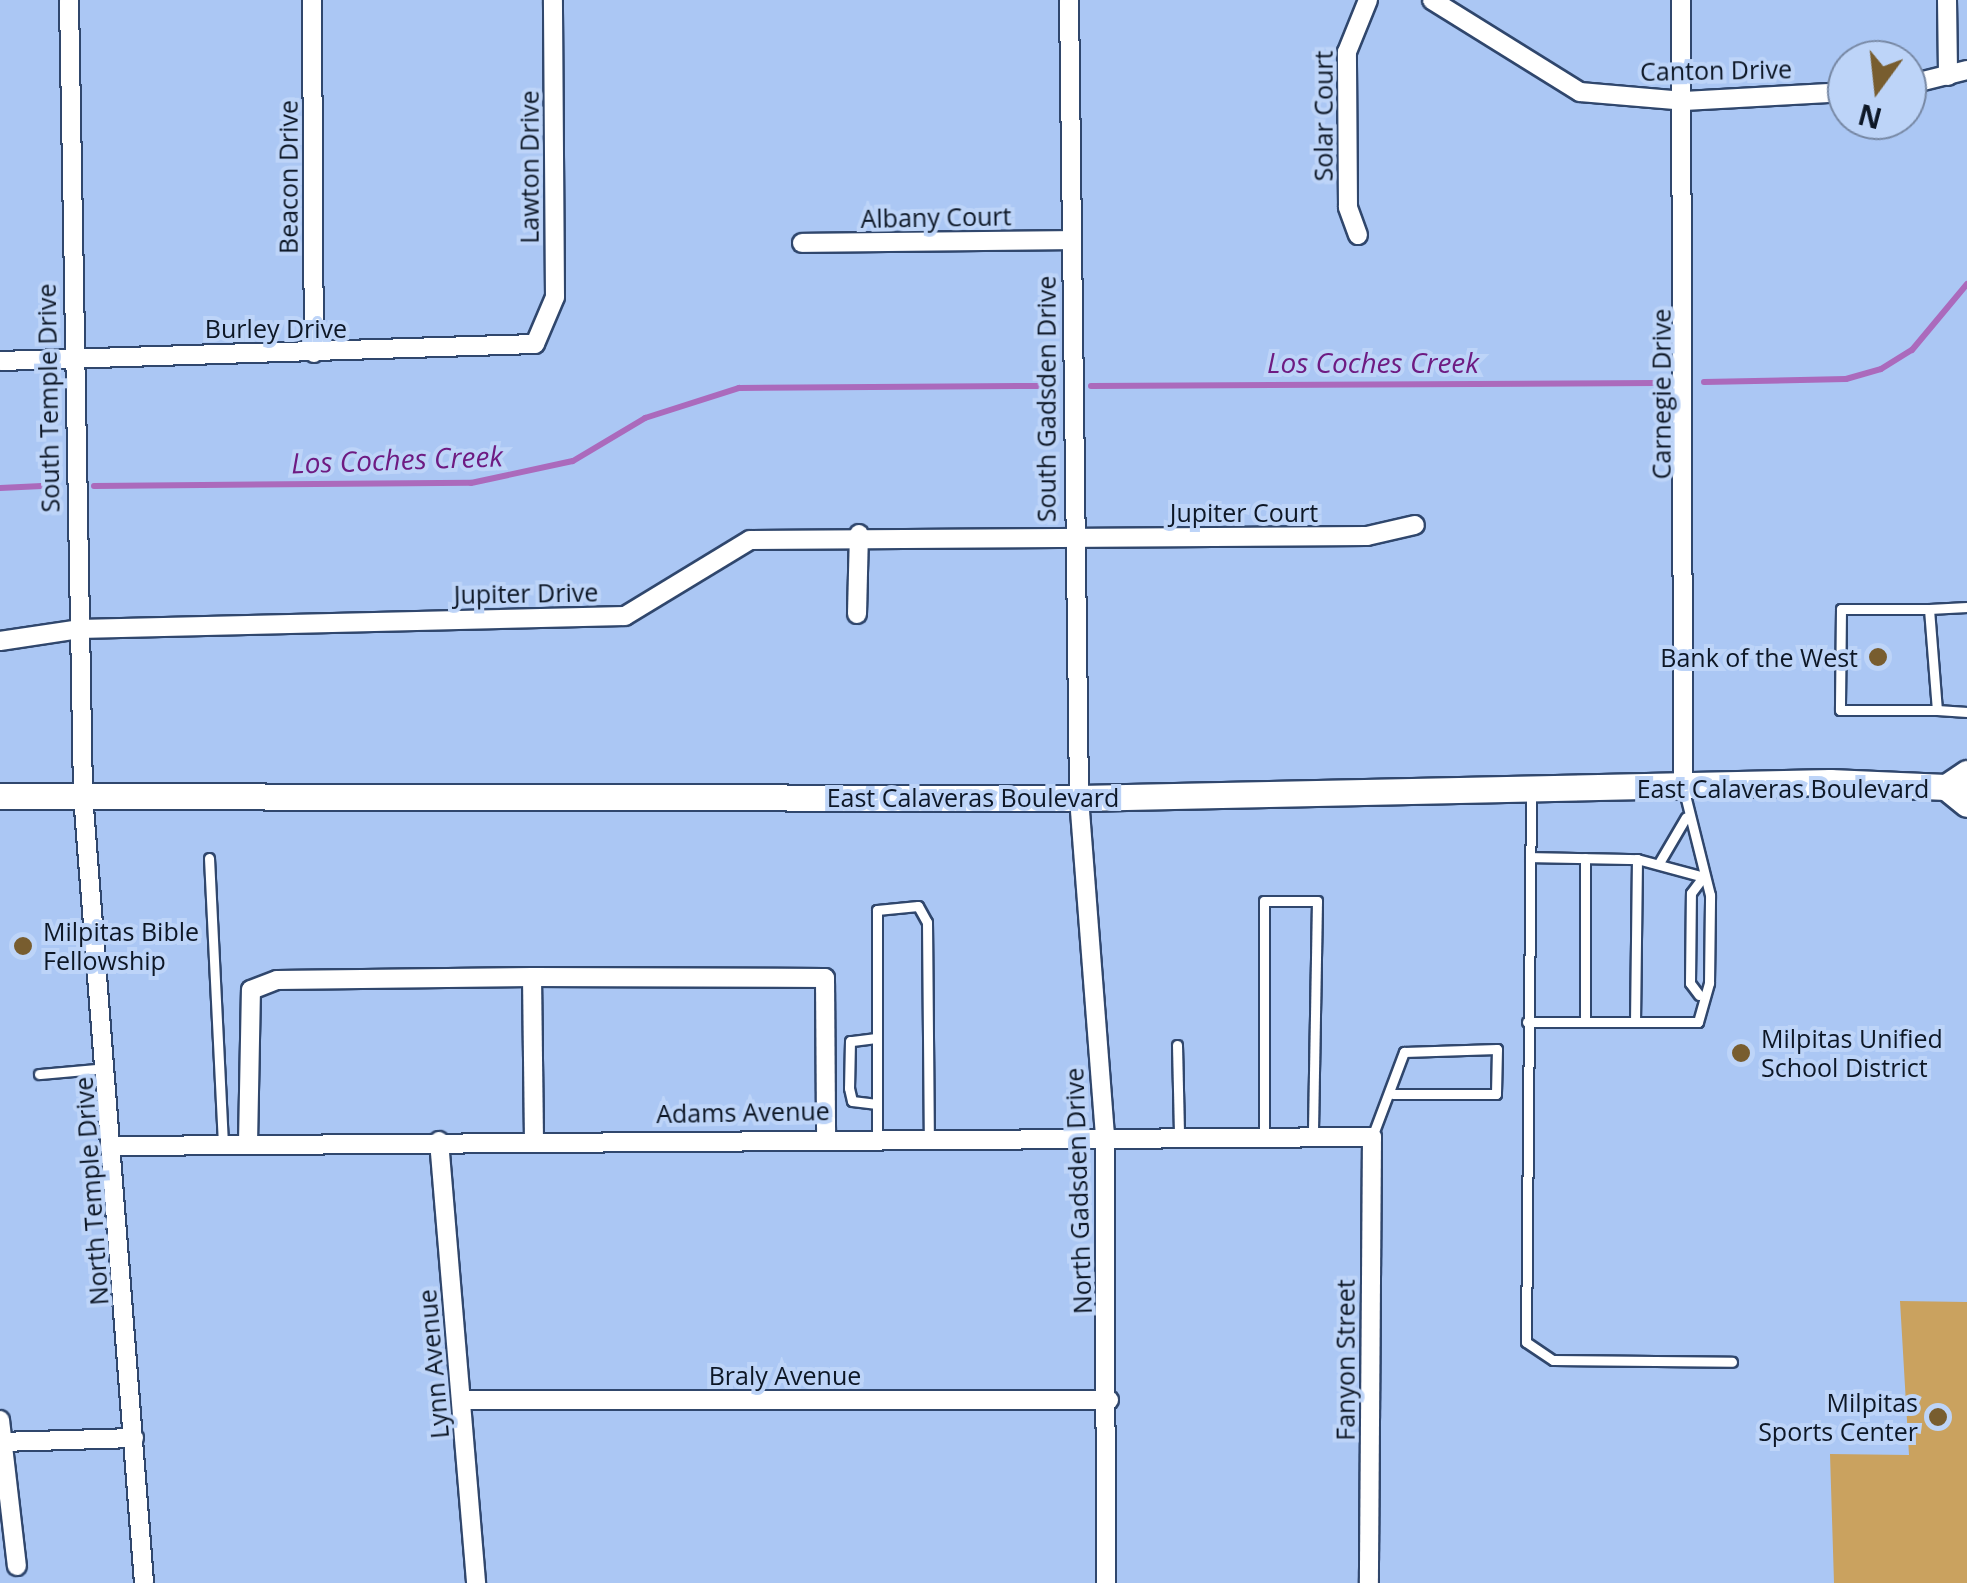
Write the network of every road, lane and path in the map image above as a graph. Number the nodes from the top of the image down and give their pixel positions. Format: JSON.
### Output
{"nodes":[{"id":1,"x":69,"y":0,"type":"edge"},
{"id":2,"x":312,"y":0,"type":"edge"},
{"id":3,"x":553,"y":0,"type":"edge"},
{"id":4,"x":1069,"y":0,"type":"edge"},
{"id":5,"x":1368,"y":0,"type":"edge"},
{"id":6,"x":1432,"y":0,"type":"edge"},
{"id":7,"x":1681,"y":0,"type":"edge"},
{"id":8,"x":1948,"y":0,"type":"edge"},
{"id":9,"x":1958,"y":73,"type":"edge"},
{"id":10,"x":1927,"y":81,"type":"edge"},
{"id":11,"x":1827,"y":93,"type":"edge"},
{"id":12,"x":1684,"y":101,"type":"junction"},
{"id":13,"x":1358,"y":236,"type":"dead end"},
{"id":14,"x":1070,"y":240,"type":"junction"},
{"id":15,"x":802,"y":244,"type":"dead end"},
{"id":16,"x":546,"y":333,"type":"joint"},
{"id":17,"x":314,"y":353,"type":"junction"},
{"id":18,"x":72,"y":357,"type":"junction"},
{"id":19,"x":0,"y":361,"type":"edge"},
{"id":20,"x":1415,"y":525,"type":"dead end"},
{"id":21,"x":859,"y":534,"type":"junction"},
{"id":22,"x":1072,"y":538,"type":"junction"},
{"id":23,"x":1967,"y":607,"type":"edge"},
{"id":24,"x":1929,"y":609,"type":"junction"},
{"id":25,"x":857,"y":614,"type":"dead end"},
{"id":26,"x":79,"y":629,"type":"junction"},
{"id":27,"x":0,"y":642,"type":"edge"},
{"id":28,"x":1937,"y":710,"type":"junction"},
{"id":29,"x":1967,"y":712,"type":"edge"},
{"id":30,"x":1957,"y":780,"type":"edge"},
{"id":31,"x":1682,"y":787,"type":"junction"},
{"id":32,"x":1532,"y":790,"type":"junction"},
{"id":33,"x":82,"y":795,"type":"junction"},
{"id":34,"x":0,"y":796,"type":"edge"},
{"id":35,"x":1079,"y":798,"type":"junction"},
{"id":36,"x":1967,"y":804,"type":"edge"},
{"id":37,"x":1686,"y":817,"type":"junction"},
{"id":38,"x":1530,"y":857,"type":"junction"},
{"id":39,"x":209,"y":858,"type":"dead end"},
{"id":40,"x":1585,"y":858,"type":"junction"},
{"id":41,"x":1637,"y":858,"type":"junction"},
{"id":42,"x":1660,"y":863,"type":"junction"},
{"id":43,"x":1700,"y":878,"type":"junction"},
{"id":44,"x":532,"y":978,"type":"junction"},
{"id":45,"x":1699,"y":995,"type":"junction"},
{"id":46,"x":1528,"y":1022,"type":"junction"},
{"id":47,"x":1585,"y":1022,"type":"junction"},
{"id":48,"x":1635,"y":1022,"type":"junction"},
{"id":49,"x":876,"y":1038,"type":"junction"},
{"id":50,"x":1177,"y":1045,"type":"dead end"},
{"id":51,"x":108,"y":1068,"type":"junction"},
{"id":52,"x":39,"y":1074,"type":"dead end"},
{"id":53,"x":1393,"y":1094,"type":"junction"},
{"id":54,"x":877,"y":1104,"type":"junction"},
{"id":55,"x":1105,"y":1133,"type":"junction"},
{"id":56,"x":1179,"y":1134,"type":"junction"},
{"id":57,"x":929,"y":1135,"type":"junction"},
{"id":58,"x":826,"y":1136,"type":"junction"},
{"id":59,"x":876,"y":1136,"type":"junction"},
{"id":60,"x":1264,"y":1136,"type":"junction"},
{"id":61,"x":1313,"y":1136,"type":"junction"},
{"id":62,"x":1372,"y":1138,"type":"junction"},
{"id":63,"x":534,"y":1140,"type":"junction"},
{"id":64,"x":438,"y":1141,"type":"junction"},
{"id":65,"x":224,"y":1144,"type":"junction"},
{"id":66,"x":248,"y":1144,"type":"junction"},
{"id":67,"x":114,"y":1146,"type":"junction"},
{"id":68,"x":1732,"y":1362,"type":"dead end"},
{"id":69,"x":462,"y":1400,"type":"junction"},
{"id":70,"x":1110,"y":1400,"type":"junction"},
{"id":71,"x":0,"y":1420,"type":"edge"},
{"id":72,"x":134,"y":1438,"type":"junction"},
{"id":73,"x":0,"y":1442,"type":"edge"},
{"id":74,"x":17,"y":1566,"type":"dead end"},
{"id":75,"x":144,"y":1583,"type":"edge"},
{"id":76,"x":476,"y":1583,"type":"edge"},
{"id":77,"x":1106,"y":1583,"type":"edge"},
{"id":78,"x":1369,"y":1583,"type":"edge"}],
"edges":[{"from":1,"to":18,"type":"street","name":"South Temple Drive"},
{"from":2,"to":17,"type":"street","name":"Beacon Drive"},
{"from":3,"to":16,"type":"street","name":"Lawton Drive"},
{"from":4,"to":14,"type":"street","name":"South Gadsden Drive"},
{"from":5,"to":13,"type":"street","name":"Solar Court"},
{"from":6,"to":12,"type":"street","name":"Canton Drive"},
{"from":7,"to":12,"type":"street","name":"Carnegie Drive"},
{"from":8,"to":9,"type":"street"},
{"from":9,"to":10,"type":"street"},
{"from":11,"to":12,"type":"street","name":"Canton Drive"},
{"from":12,"to":31,"type":"street","name":"Carnegie Drive"},
{"from":14,"to":15,"type":"street","name":"Albany Court"},
{"from":14,"to":22,"type":"street","name":"South Gadsden Drive"},
{"from":16,"to":17,"type":"street","name":"Burley Drive"},
{"from":17,"to":18,"type":"street","name":"Burley Drive"},
{"from":18,"to":19,"type":"street","name":"Burley Drive"},
{"from":18,"to":26,"type":"street","name":"South Temple Drive"},
{"from":20,"to":22,"type":"street","name":"Jupiter Court"},
{"from":21,"to":22,"type":"street","name":"Jupiter Drive"},
{"from":21,"to":25,"type":"street"},
{"from":21,"to":26,"type":"street","name":"Jupiter Drive"},
{"from":22,"to":35,"type":"street","name":"South Gadsden Drive"},
{"from":23,"to":24,"type":"lane"},
{"from":24,"to":28,"type":"lane"},
{"from":24,"to":28,"type":"lane"},
{"from":26,"to":27,"type":"street","name":"Jupiter Drive"},
{"from":26,"to":33,"type":"street","name":"South Temple Drive"},
{"from":28,"to":29,"type":"lane"},
{"from":30,"to":31,"type":"main road","name":"East Calaveras Boulevard"},
{"from":30,"to":36,"type":"main road","name":"East Calaveras Boulevard"},
{"from":31,"to":32,"type":"main road","name":"East Calaveras Boulevard"},
{"from":31,"to":37,"type":"lane"},
{"from":32,"to":35,"type":"main road","name":"East Calaveras Boulevard"},
{"from":32,"to":38,"type":"lane"},
{"from":33,"to":34,"type":"main road","name":"East Calaveras Boulevard"},
{"from":33,"to":35,"type":"main road","name":"East Calaveras Boulevard"},
{"from":33,"to":51,"type":"street","name":"North Temple Drive"},
{"from":35,"to":55,"type":"street","name":"North Gadsden Drive"},
{"from":37,"to":42,"type":"lane"},
{"from":37,"to":43,"type":"lane"},
{"from":38,"to":40,"type":"lane"},
{"from":38,"to":46,"type":"lane"},
{"from":39,"to":65,"type":"lane"},
{"from":40,"to":41,"type":"lane"},
{"from":40,"to":47,"type":"lane"},
{"from":41,"to":42,"type":"lane"},
{"from":41,"to":48,"type":"lane"},
{"from":42,"to":43,"type":"lane"},
{"from":43,"to":45,"type":"lane"},
{"from":43,"to":45,"type":"lane"},
{"from":44,"to":58,"type":"street"},
{"from":44,"to":63,"type":"street"},
{"from":44,"to":66,"type":"street"},
{"from":45,"to":48,"type":"lane"},
{"from":46,"to":47,"type":"lane"},
{"from":46,"to":68,"type":"lane"},
{"from":47,"to":48,"type":"lane"},
{"from":49,"to":54,"type":"lane"},
{"from":49,"to":54,"type":"lane"},
{"from":49,"to":57,"type":"lane"},
{"from":50,"to":56,"type":"lane"},
{"from":51,"to":52,"type":"lane"},
{"from":51,"to":67,"type":"street","name":"North Temple Drive"},
{"from":53,"to":53,"type":"lane"},
{"from":53,"to":62,"type":"lane"},
{"from":54,"to":59,"type":"lane"},
{"from":55,"to":56,"type":"street","name":"Adams Avenue"},
{"from":55,"to":57,"type":"street","name":"Adams Avenue"},
{"from":55,"to":70,"type":"street","name":"North Gadsden Drive"},
{"from":56,"to":60,"type":"street","name":"Adams Avenue"},
{"from":57,"to":59,"type":"street","name":"Adams Avenue"},
{"from":58,"to":59,"type":"street","name":"Adams Avenue"},
{"from":58,"to":63,"type":"street","name":"Adams Avenue"},
{"from":60,"to":61,"type":"street","name":"Adams Avenue"},
{"from":60,"to":61,"type":"lane"},
{"from":61,"to":62,"type":"street","name":"Adams Avenue"},
{"from":62,"to":78,"type":"street","name":"Fanyon Street"},
{"from":63,"to":64,"type":"street","name":"Adams Avenue"},
{"from":64,"to":66,"type":"street","name":"Adams Avenue"},
{"from":64,"to":69,"type":"street","name":"Lynn Avenue"},
{"from":65,"to":66,"type":"street","name":"Adams Avenue"},
{"from":65,"to":67,"type":"street","name":"Adams Avenue"},
{"from":67,"to":72,"type":"street","name":"North Temple Drive"},
{"from":69,"to":70,"type":"street","name":"Braly Avenue"},
{"from":69,"to":76,"type":"street","name":"Lynn Avenue"},
{"from":70,"to":77,"type":"street","name":"North Gadsden Drive"},
{"from":71,"to":73,"type":"street"},
{"from":72,"to":73,"type":"street"},
{"from":72,"to":75,"type":"street","name":"North Temple Drive"},
{"from":73,"to":74,"type":"street"}]}
